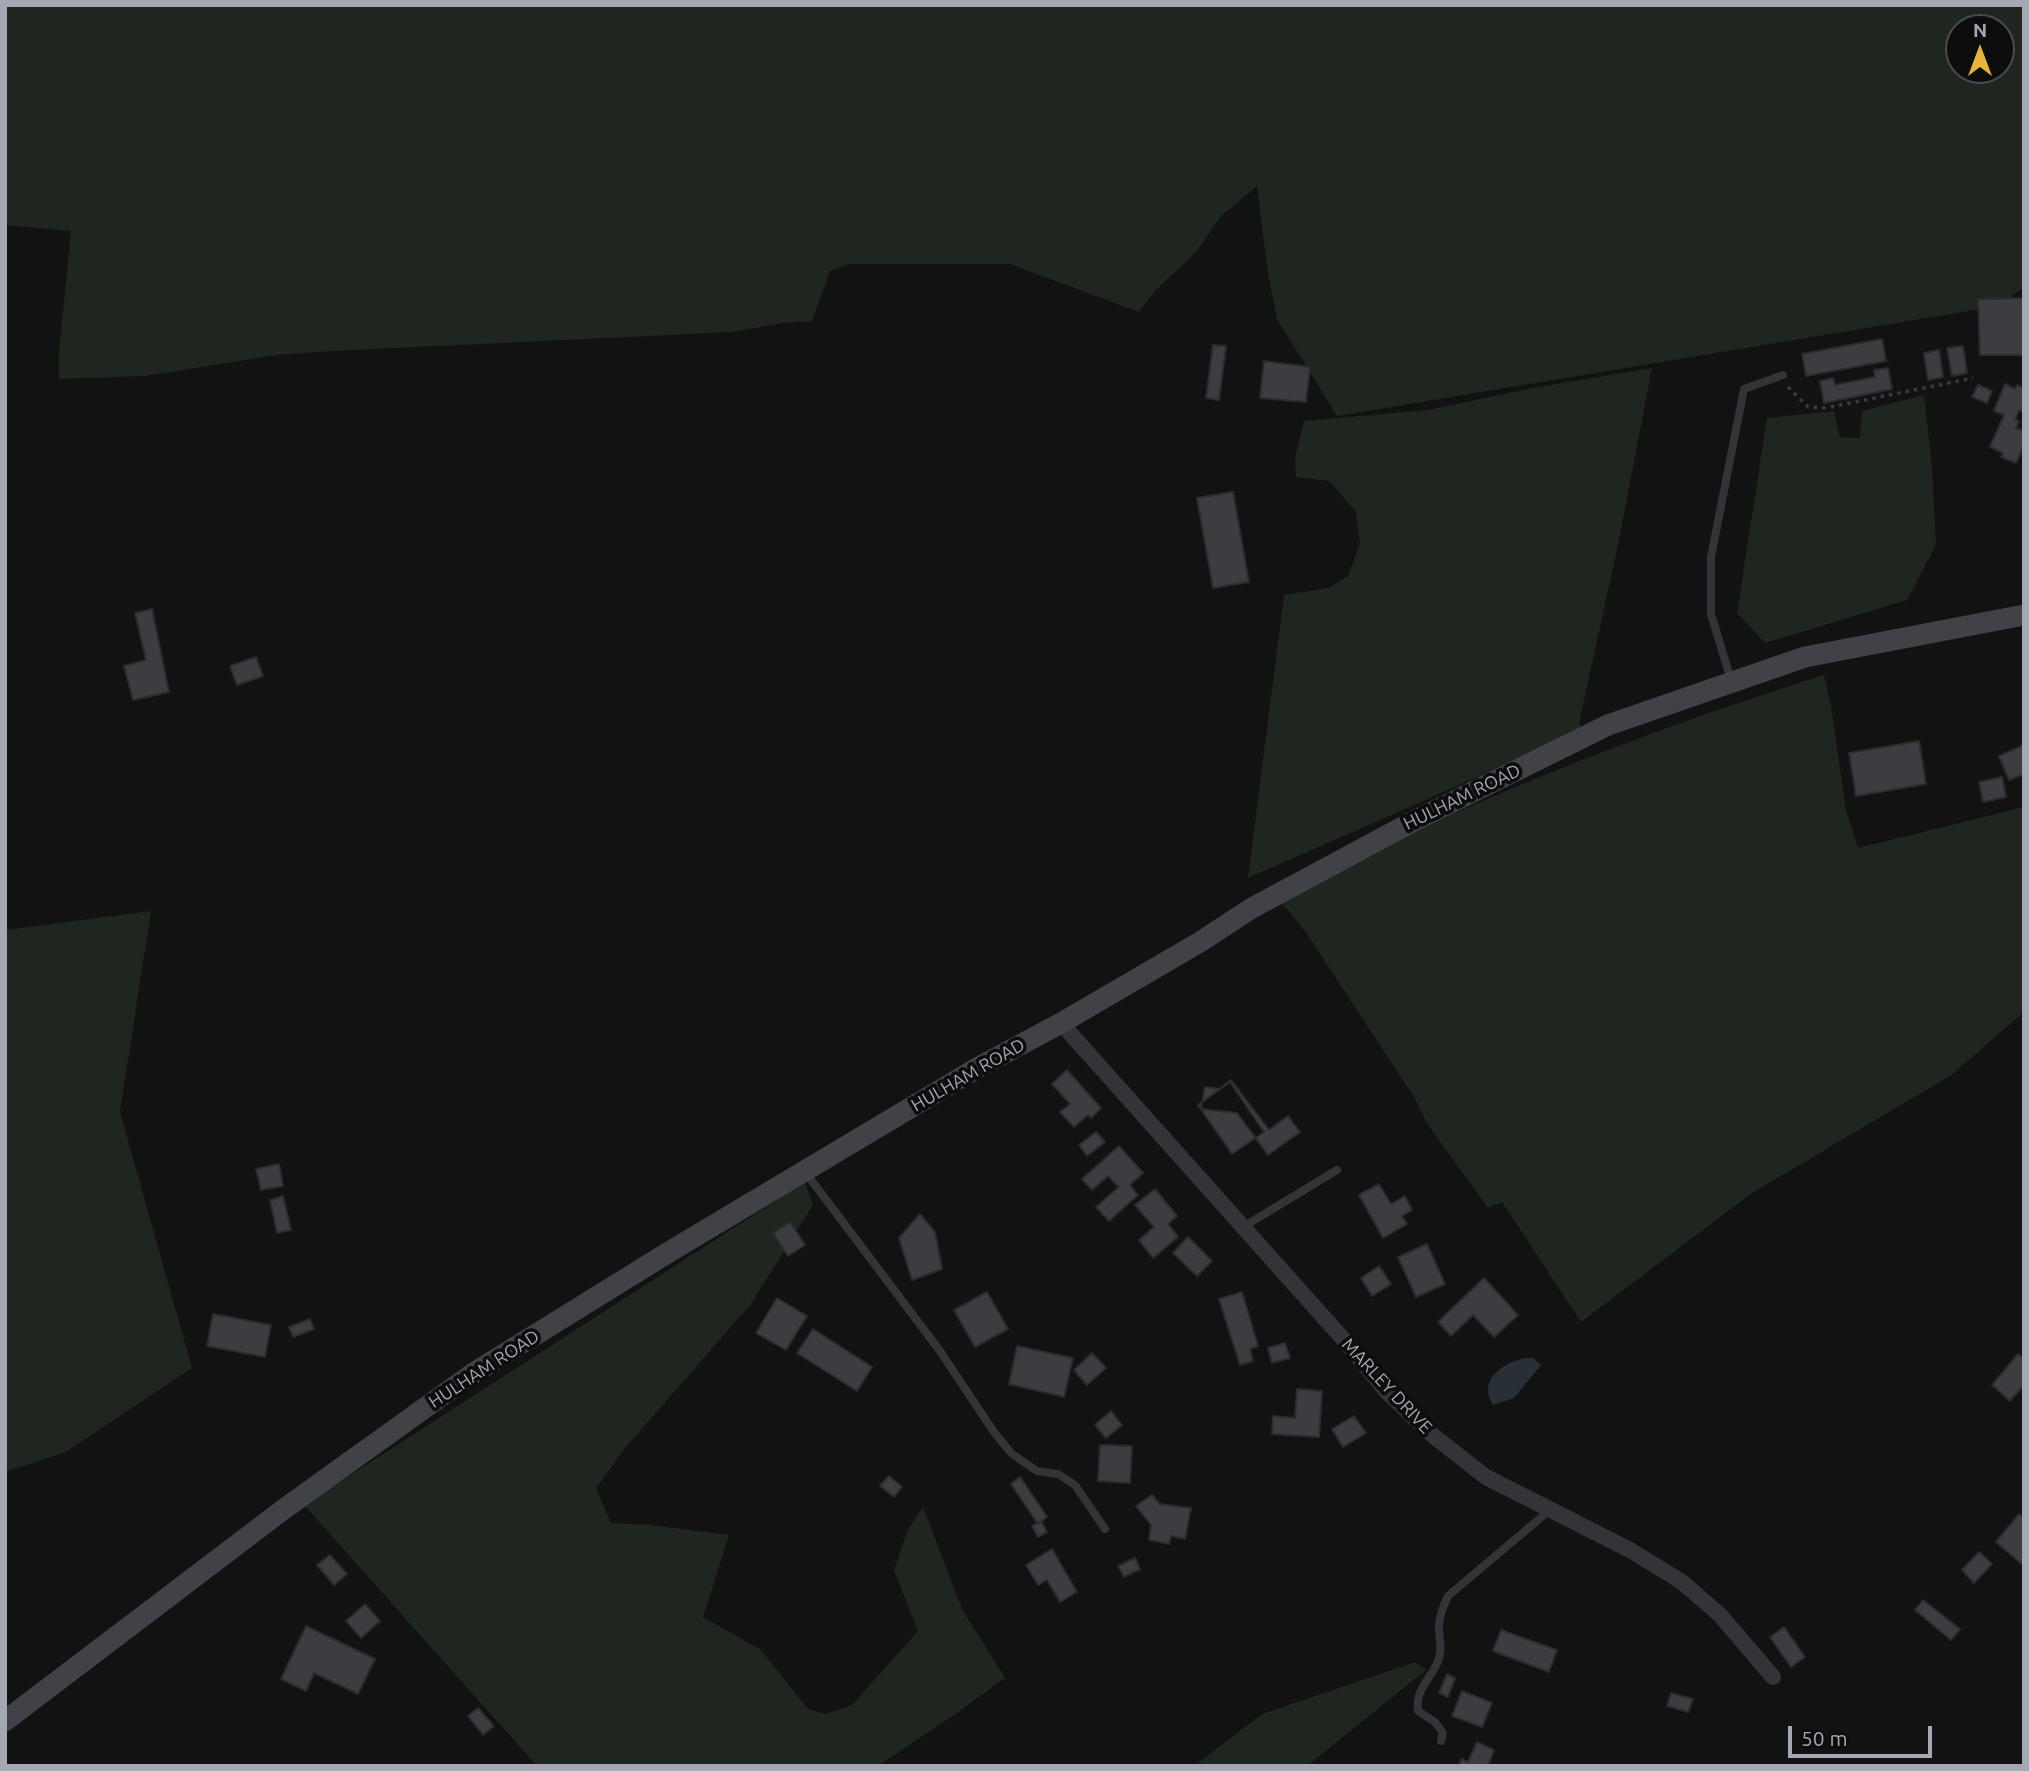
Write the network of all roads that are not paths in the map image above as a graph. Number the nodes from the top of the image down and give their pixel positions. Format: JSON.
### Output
{"nodes":[{"id":1,"x":1783,"y":375,"type":"road end"},
{"id":2,"x":2024,"y":615,"type":"edge"},
{"id":3,"x":1732,"y":682,"type":"junction"},
{"id":4,"x":1061,"y":1023,"type":"junction"},
{"id":5,"x":1337,"y":1170,"type":"dead end"},
{"id":6,"x":806,"y":1171,"type":"junction"},
{"id":7,"x":1244,"y":1227,"type":"junction"},
{"id":8,"x":1551,"y":1509,"type":"junction"},
{"id":9,"x":1105,"y":1528,"type":"dead end"},
{"id":10,"x":1773,"y":1677,"type":"dead end"},
{"id":11,"x":5,"y":1721,"type":"edge"},
{"id":12,"x":1441,"y":1741,"type":"dead end"}],
"edges":[{"from":1,"to":3,"type":"lane"},
{"from":2,"to":3,"type":"street","name":"HULHAM ROAD"},
{"from":3,"to":4,"type":"street","name":"HULHAM ROAD"},
{"from":4,"to":6,"type":"street","name":"HULHAM ROAD"},
{"from":4,"to":7,"type":"street","name":"MARLEY DRIVE"},
{"from":5,"to":7,"type":"lane"},
{"from":6,"to":9,"type":"lane"},
{"from":6,"to":11,"type":"street","name":"HULHAM ROAD"},
{"from":7,"to":8,"type":"street","name":"MARLEY DRIVE"},
{"from":8,"to":10,"type":"street","name":"MARLEY DRIVE"},
{"from":8,"to":12,"type":"lane"}]}
